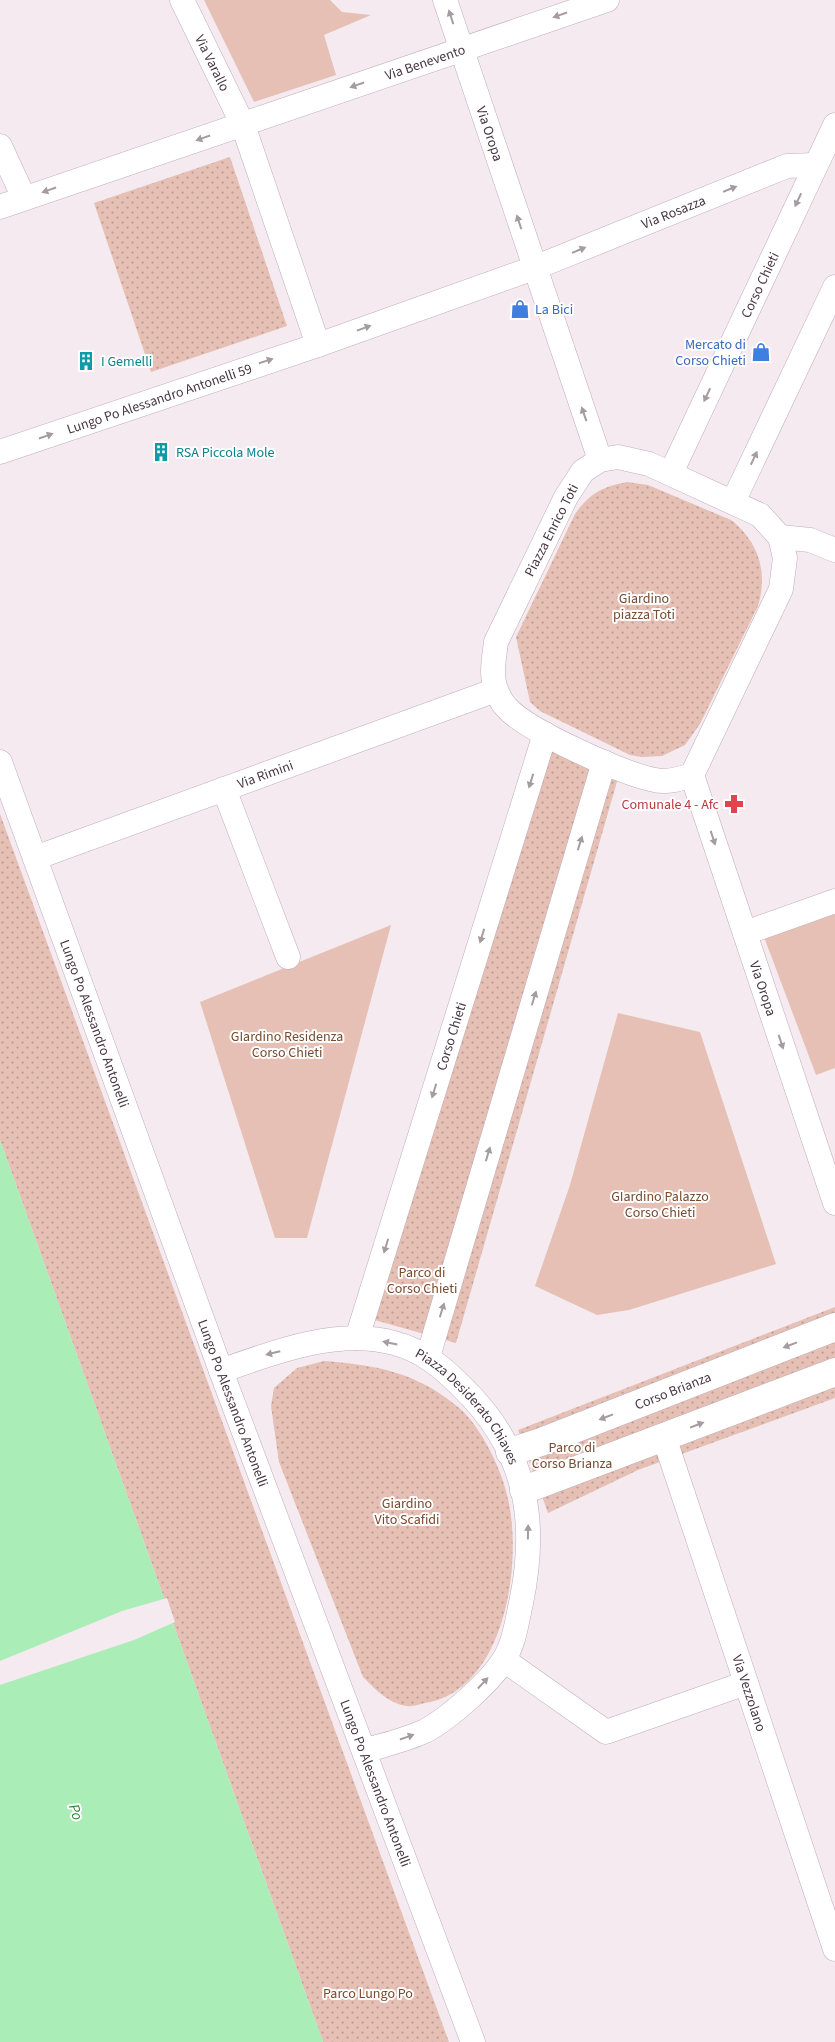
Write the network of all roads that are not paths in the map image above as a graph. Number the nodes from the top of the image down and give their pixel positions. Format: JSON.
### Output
{"nodes":[{"id":1,"x":182,"y":0,"type":"edge"},
{"id":2,"x":446,"y":0,"type":"edge"},
{"id":3,"x":606,"y":0,"type":"edge"},
{"id":4,"x":461,"y":49,"type":"junction"},
{"id":5,"x":835,"y":124,"type":"edge"},
{"id":6,"x":243,"y":125,"type":"junction"},
{"id":7,"x":0,"y":146,"type":"edge"},
{"id":8,"x":815,"y":165,"type":"junction"},
{"id":9,"x":24,"y":198,"type":"junction"},
{"id":10,"x":0,"y":206,"type":"edge"},
{"id":11,"x":534,"y":268,"type":"junction"},
{"id":12,"x":835,"y":287,"type":"edge"},
{"id":13,"x":318,"y":344,"type":"junction"},
{"id":14,"x":0,"y":452,"type":"edge"},
{"id":15,"x":600,"y":460,"type":"junction"},
{"id":16,"x":671,"y":473,"type":"junction"},
{"id":17,"x":734,"y":502,"type":"junction"},
{"id":18,"x":780,"y":537,"type":"junction"},
{"id":19,"x":835,"y":550,"type":"edge"},
{"id":20,"x":496,"y":690,"type":"junction"},
{"id":21,"x":545,"y":734,"type":"junction"},
{"id":22,"x":0,"y":762,"type":"edge"},
{"id":23,"x":604,"y":762,"type":"junction"},
{"id":24,"x":692,"y":775,"type":"junction"},
{"id":25,"x":224,"y":789,"type":"junction"},
{"id":26,"x":35,"y":858,"type":"junction"},
{"id":27,"x":835,"y":901,"type":"edge"},
{"id":28,"x":745,"y":933,"type":"junction"},
{"id":29,"x":288,"y":957,"type":"dead end"},
{"id":30,"x":835,"y":1203,"type":"edge"},
{"id":31,"x":835,"y":1327,"type":"edge"},
{"id":32,"x":358,"y":1338,"type":"junction"},
{"id":33,"x":428,"y":1357,"type":"junction"},
{"id":34,"x":221,"y":1371,"type":"junction"},
{"id":35,"x":835,"y":1372,"type":"edge"},
{"id":36,"x":664,"y":1437,"type":"junction"},
{"id":37,"x":510,"y":1452,"type":"junction"},
{"id":38,"x":524,"y":1490,"type":"junction"},
{"id":39,"x":504,"y":1660,"type":"junction"},
{"id":40,"x":746,"y":1683,"type":"junction"},
{"id":41,"x":364,"y":1752,"type":"junction"},
{"id":42,"x":835,"y":1949,"type":"edge"},
{"id":43,"x":473,"y":2042,"type":"edge"}],
"edges":[{"from":1,"to":6,"type":"street","name":"Via Varallo"},
{"from":4,"to":2,"type":"street","name":"Via Oropa","one_way":true},
{"from":3,"to":4,"type":"street","name":"Via Benevento","one_way":true},
{"from":4,"to":6,"type":"street","name":"Via Benevento","one_way":true},
{"from":11,"to":4,"type":"street","name":"Via Oropa","one_way":true},
{"from":5,"to":8,"type":"street","name":"Corso Chieti"},
{"from":6,"to":9,"type":"street","name":"Via Benevento","one_way":true},
{"from":6,"to":13,"type":"street"},
{"from":7,"to":9,"type":"street"},
{"from":11,"to":8,"type":"street","name":"Via Rosazza","one_way":true},
{"from":8,"to":16,"type":"street","name":"Corso Chieti","one_way":true},
{"from":9,"to":10,"type":"street","name":"Via Benevento"},
{"from":13,"to":11,"type":"street","one_way":true},
{"from":15,"to":11,"type":"street","name":"Via Oropa","one_way":true},
{"from":17,"to":12,"type":"street","one_way":true},
{"from":14,"to":13,"type":"street","name":"Lungo Po Alessandro Antonelli 59","one_way":true},
{"from":15,"to":16,"type":"street"},
{"from":15,"to":20,"type":"street","name":"Piazza Enrico Toti"},
{"from":16,"to":17,"type":"street"},
{"from":17,"to":18,"type":"street"},
{"from":18,"to":19,"type":"street"},
{"from":18,"to":24,"type":"street"},
{"from":20,"to":21,"type":"street","name":"Piazza Enrico Toti"},
{"from":20,"to":25,"type":"street","name":"Via Rimini"},
{"from":21,"to":23,"type":"street","name":"Piazza Enrico Toti"},
{"from":21,"to":32,"type":"street","name":"Corso Chieti","one_way":true},
{"from":22,"to":26,"type":"street","name":"Lungo Po Alessandro Antonelli"},
{"from":23,"to":24,"type":"street","name":"Piazza Enrico Toti"},
{"from":33,"to":23,"type":"street","one_way":true},
{"from":24,"to":28,"type":"street","name":"Via Oropa","one_way":true},
{"from":25,"to":26,"type":"street","name":"Via Rimini"},
{"from":25,"to":29,"type":"street"},
{"from":26,"to":34,"type":"street","name":"Lungo Po Alessandro Antonelli"},
{"from":27,"to":28,"type":"street"},
{"from":28,"to":30,"type":"street","name":"Via Oropa","one_way":true},
{"from":31,"to":37,"type":"street","name":"Corso Brianza","one_way":true},
{"from":33,"to":32,"type":"street","name":"Piazza Desiderato Chiaves","one_way":true},
{"from":32,"to":34,"type":"street","name":"Piazza Desiderato Chiaves","one_way":true},
{"from":33,"to":37,"type":"street","name":"Piazza Desiderato Chiaves"},
{"from":34,"to":41,"type":"street","name":"Lungo Po Alessandro Antonelli"},
{"from":36,"to":35,"type":"street","one_way":true},
{"from":36,"to":38,"type":"street"},
{"from":36,"to":40,"type":"street","name":"Via Vezzolano"},
{"from":37,"to":38,"type":"street","name":"Piazza Desiderato Chiaves"},
{"from":39,"to":38,"type":"street","name":"Piazza Desiderato Chiaves","one_way":true},
{"from":39,"to":40,"type":"street"},
{"from":41,"to":39,"type":"street","name":"Piazza Desiderato Chiaves","one_way":true},
{"from":40,"to":42,"type":"street","name":"Via Vezzolano"},
{"from":41,"to":43,"type":"street","name":"Lungo Po Alessandro Antonelli"}]}
